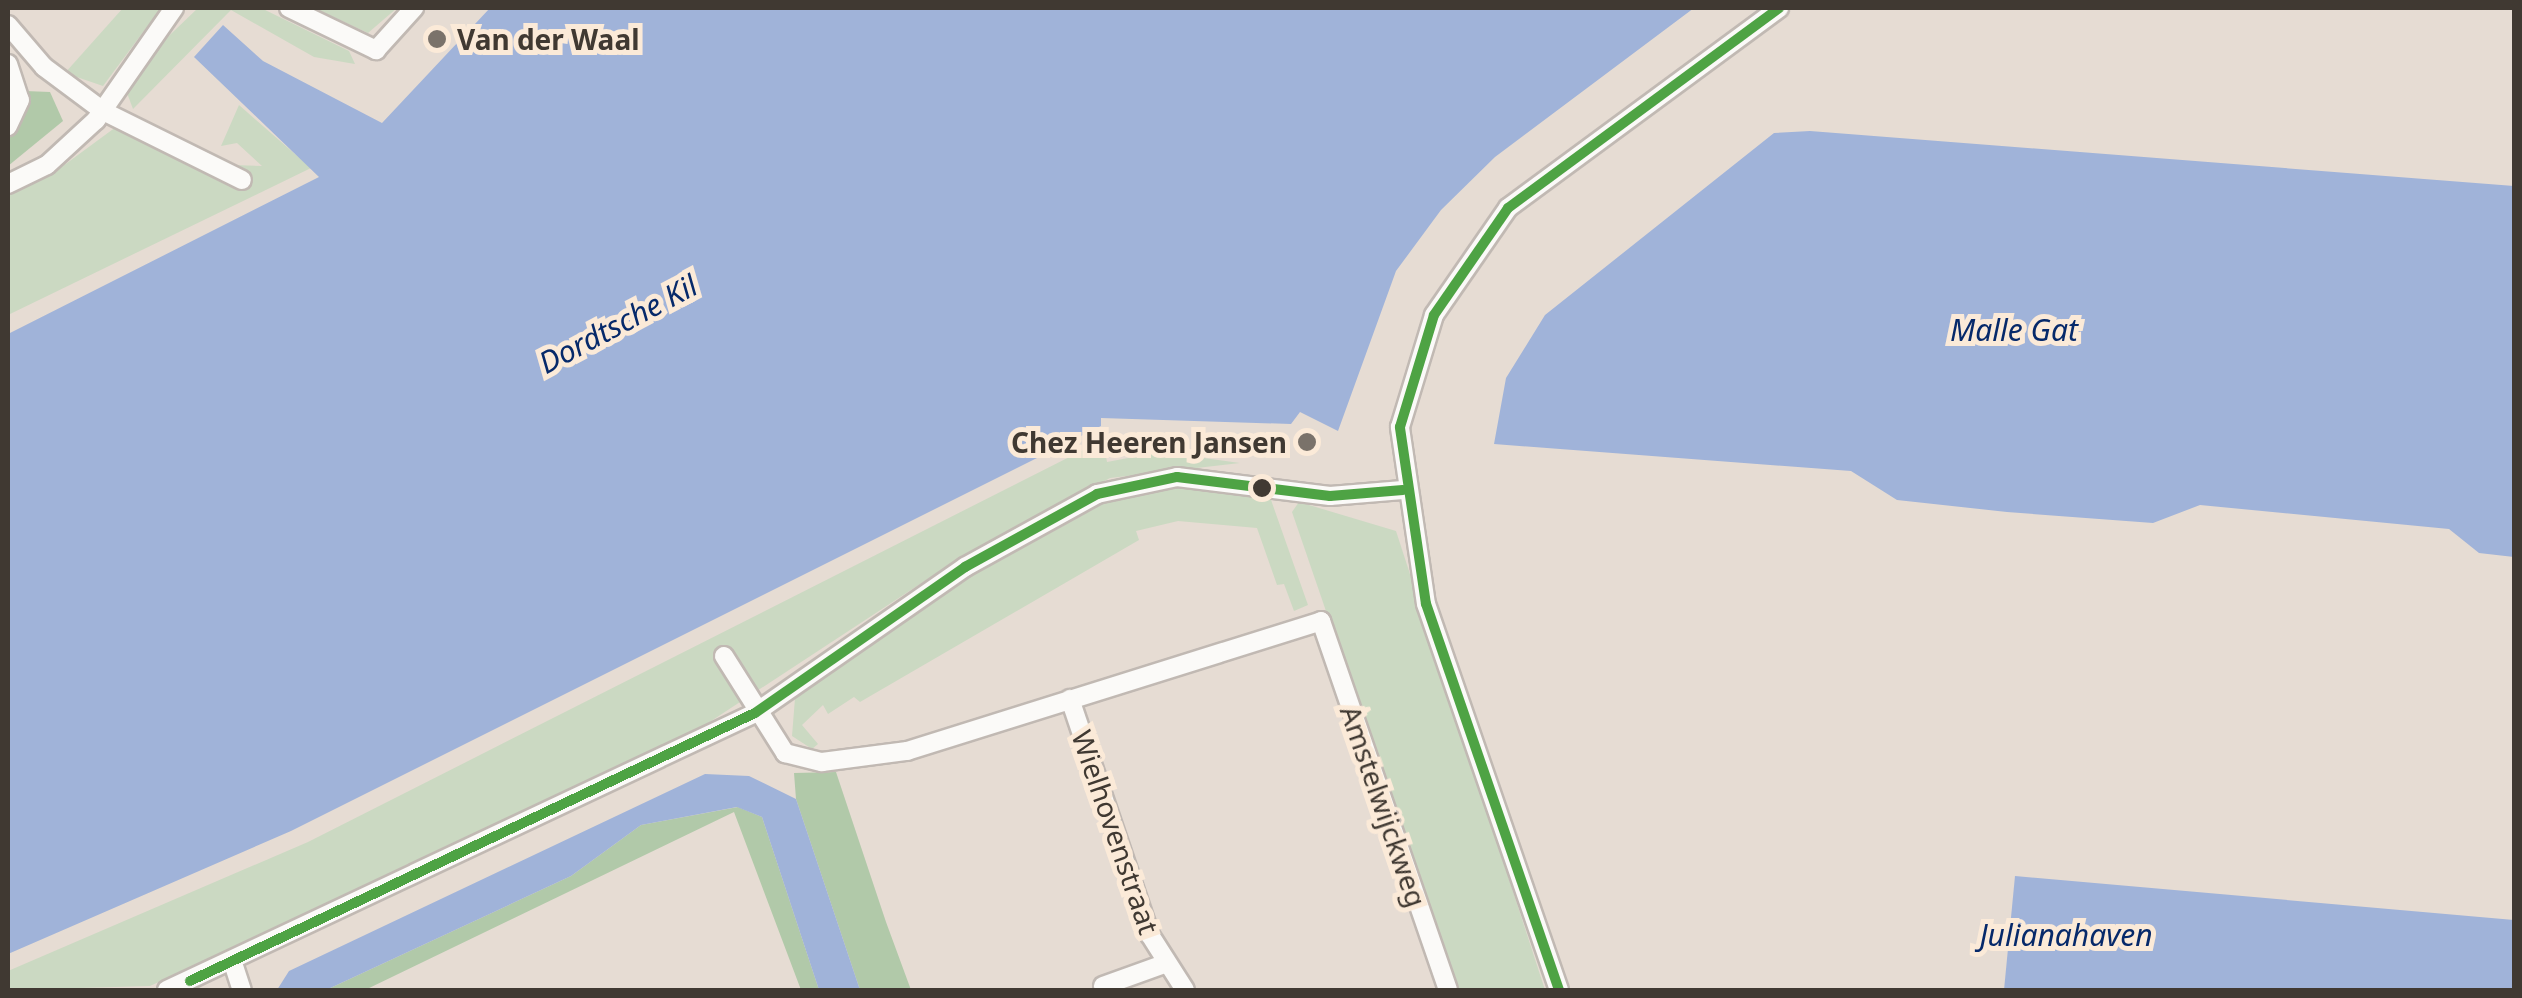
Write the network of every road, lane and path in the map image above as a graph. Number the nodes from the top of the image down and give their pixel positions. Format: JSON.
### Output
{"nodes":[{"id":1,"x":174,"y":8,"type":"edge"},
{"id":2,"x":290,"y":8,"type":"edge"},
{"id":3,"x":414,"y":8,"type":"edge"},
{"id":4,"x":1779,"y":8,"type":"edge"},
{"id":5,"x":8,"y":26,"type":"edge"},
{"id":6,"x":8,"y":64,"type":"edge"},
{"id":7,"x":103,"y":110,"type":"junction"},
{"id":8,"x":8,"y":126,"type":"edge"},
{"id":9,"x":242,"y":180,"type":"dead end"},
{"id":10,"x":8,"y":184,"type":"edge"},
{"id":11,"x":1403,"y":490,"type":"junction"},
{"id":12,"x":1320,"y":620,"type":"joint"},
{"id":13,"x":724,"y":656,"type":"dead end"},
{"id":14,"x":1070,"y":699,"type":"junction"},
{"id":15,"x":755,"y":713,"type":"junction"},
{"id":16,"x":233,"y":963,"type":"junction"},
{"id":17,"x":1164,"y":964,"type":"junction"},
{"id":18,"x":191,"y":986,"type":"edge"},
{"id":19,"x":1103,"y":986,"type":"dead end"},
{"id":20,"x":167,"y":990,"type":"edge"},
{"id":21,"x":242,"y":990,"type":"edge"},
{"id":22,"x":1185,"y":990,"type":"edge"},
{"id":23,"x":1448,"y":990,"type":"edge"},
{"id":24,"x":1558,"y":990,"type":"edge"}],
"edges":[{"from":1,"to":7,"type":"street"},
{"from":2,"to":3,"type":"street"},
{"from":4,"to":11,"type":"street"},
{"from":5,"to":7,"type":"street"},
{"from":6,"to":8,"type":"street"},
{"from":7,"to":9,"type":"street"},
{"from":7,"to":10,"type":"street"},
{"from":11,"to":15,"type":"street"},
{"from":11,"to":24,"type":"street"},
{"from":12,"to":14,"type":"street","name":"Wielhovenstraat"},
{"from":12,"to":23,"type":"street","name":"Amstelwijckweg"},
{"from":13,"to":15,"type":"street","name":"Wielhovenstraat"},
{"from":14,"to":15,"type":"street","name":"Wielhovenstraat"},
{"from":14,"to":17,"type":"street","name":"Wielhovenstraat"},
{"from":15,"to":16,"type":"street"},
{"from":16,"to":18,"type":"street"},
{"from":16,"to":21,"type":"street"},
{"from":17,"to":19,"type":"street","name":"Wielhovenstraat"},
{"from":17,"to":22,"type":"street","name":"Wielhovenstraat"},
{"from":18,"to":20,"type":"street"}]}
